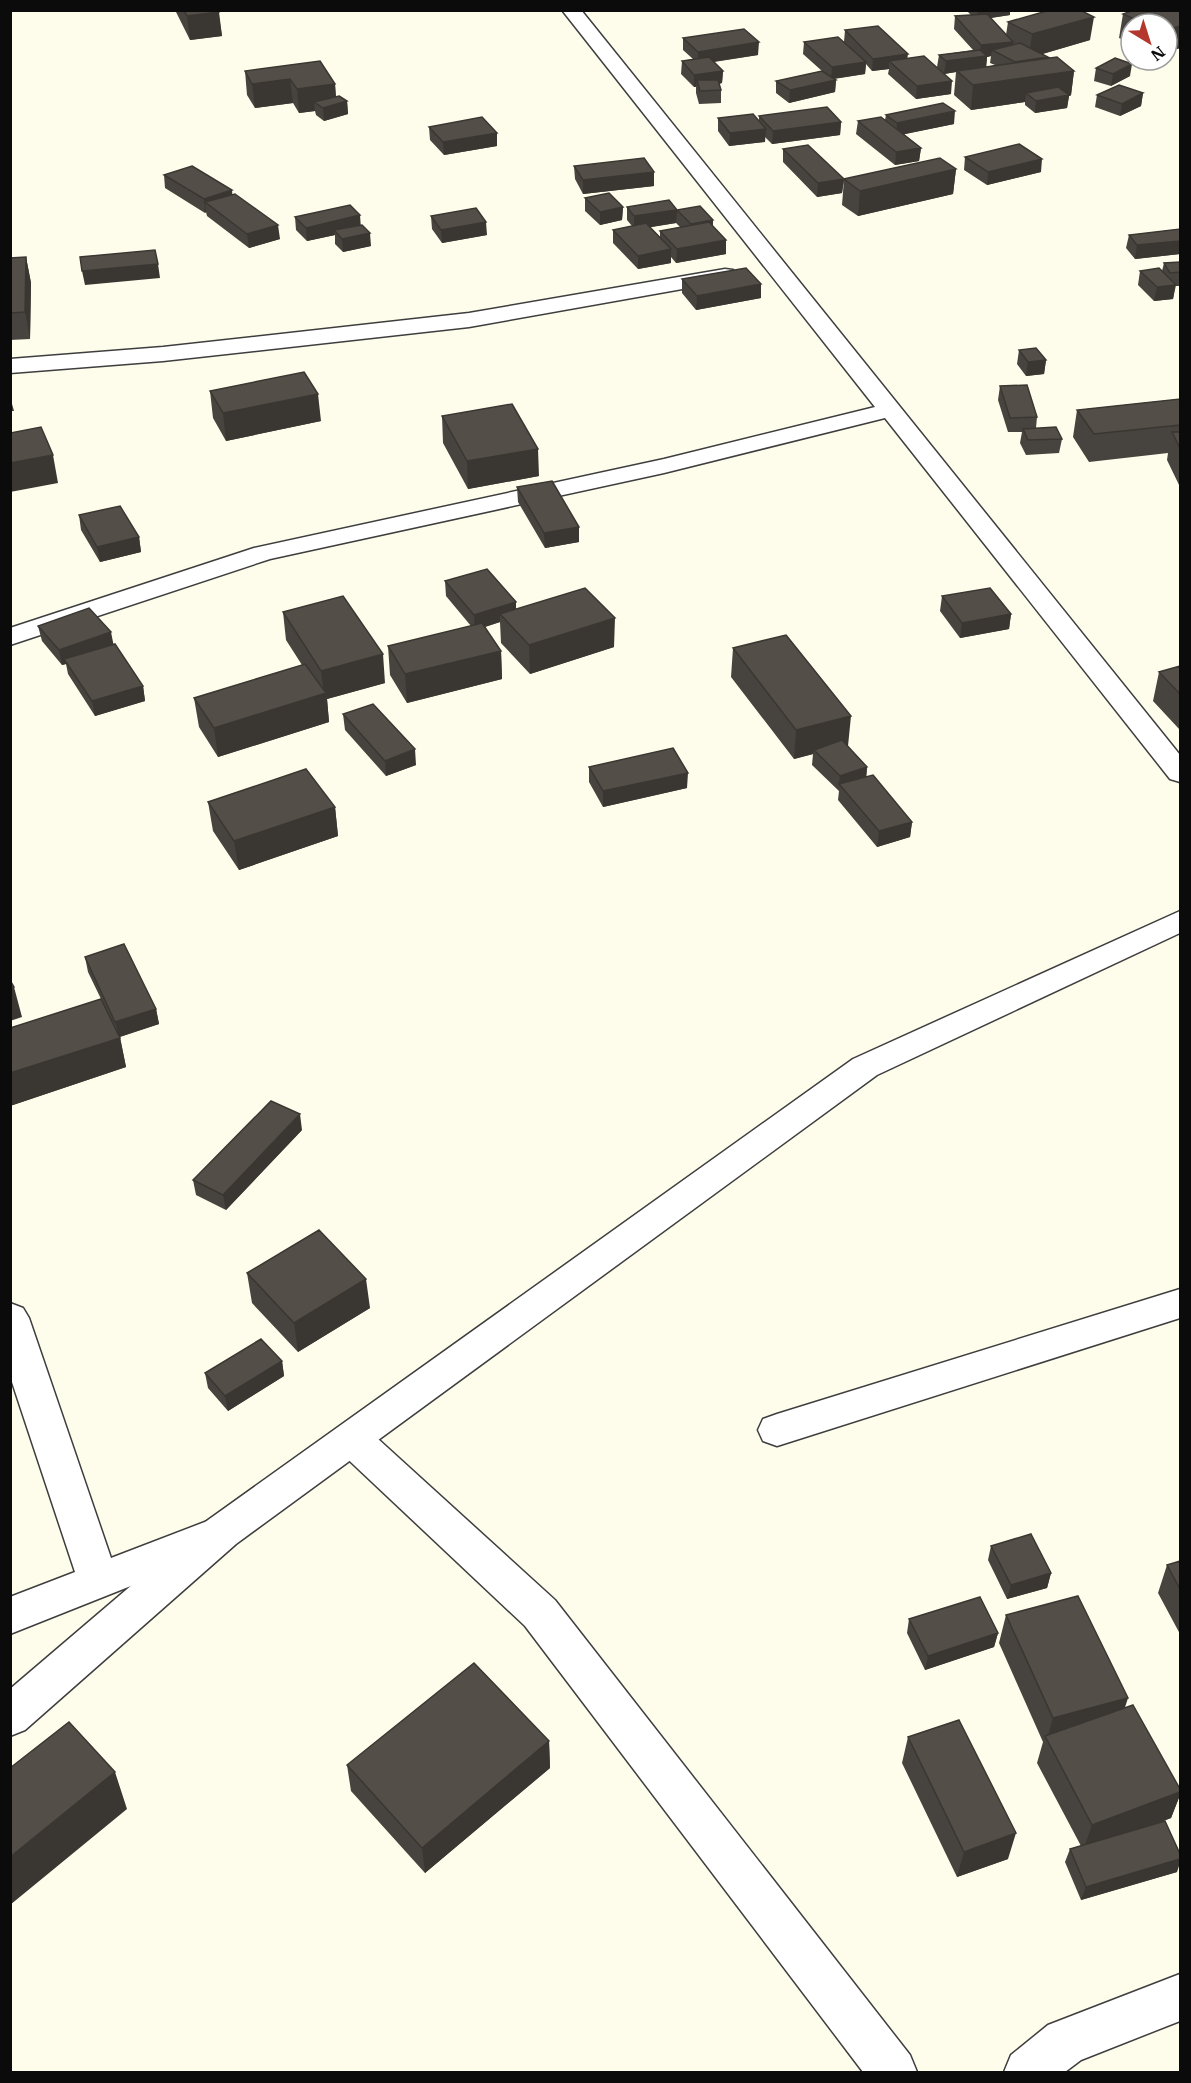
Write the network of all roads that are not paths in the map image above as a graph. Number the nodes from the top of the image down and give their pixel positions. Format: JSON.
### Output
{"nodes":[{"id":1,"x":571,"y":10,"type":"edge"},
{"id":2,"x":776,"y":266,"type":"junction"},
{"id":3,"x":10,"y":366,"type":"edge"},
{"id":4,"x":890,"y":410,"type":"junction"},
{"id":5,"x":10,"y":637,"type":"edge"},
{"id":6,"x":1180,"y":773,"type":"edge"},
{"id":7,"x":1180,"y":921,"type":"edge"},
{"id":8,"x":1180,"y":1304,"type":"edge"},
{"id":9,"x":10,"y":1318,"type":"edge"},
{"id":10,"x":777,"y":1430,"type":"dead end"},
{"id":11,"x":352,"y":1439,"type":"junction"},
{"id":12,"x":222,"y":1532,"type":"junction"},
{"id":13,"x":99,"y":1581,"type":"junction"},
{"id":14,"x":10,"y":1616,"type":"edge"},
{"id":15,"x":10,"y":1716,"type":"edge"},
{"id":16,"x":1180,"y":1998,"type":"edge"},
{"id":17,"x":893,"y":2073,"type":"edge"},
{"id":18,"x":1028,"y":2073,"type":"edge"}],
"edges":[{"from":1,"to":2,"type":"street"},
{"from":2,"to":3,"type":"street"},
{"from":2,"to":4,"type":"street"},
{"from":4,"to":5,"type":"street"},
{"from":4,"to":6,"type":"street"},
{"from":7,"to":11,"type":"street"},
{"from":8,"to":10,"type":"street"},
{"from":9,"to":13,"type":"street"},
{"from":11,"to":12,"type":"street"},
{"from":11,"to":17,"type":"street"},
{"from":12,"to":13,"type":"street"},
{"from":12,"to":15,"type":"street"},
{"from":13,"to":14,"type":"street"},
{"from":16,"to":18,"type":"street"}]}
